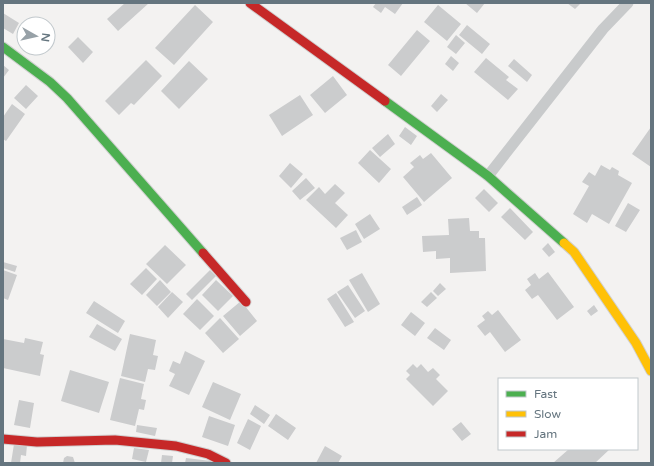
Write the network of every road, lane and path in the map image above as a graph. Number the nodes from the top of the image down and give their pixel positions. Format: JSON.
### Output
{"nodes":[{"id":1,"x":250,"y":3,"type":"edge"},
{"id":2,"x":628,"y":3,"type":"edge"},
{"id":3,"x":3,"y":47,"type":"edge"},
{"id":4,"x":488,"y":176,"type":"junction"},
{"id":5,"x":246,"y":302,"type":"dead end"},
{"id":6,"x":651,"y":371,"type":"edge"},
{"id":7,"x":3,"y":439,"type":"edge"},
{"id":8,"x":226,"y":463,"type":"edge"}],
"edges":[{"from":1,"to":4,"type":"street"},
{"from":2,"to":4,"type":"street"},
{"from":3,"to":5,"type":"street"},
{"from":4,"to":6,"type":"street"},
{"from":7,"to":8,"type":"street"}]}
